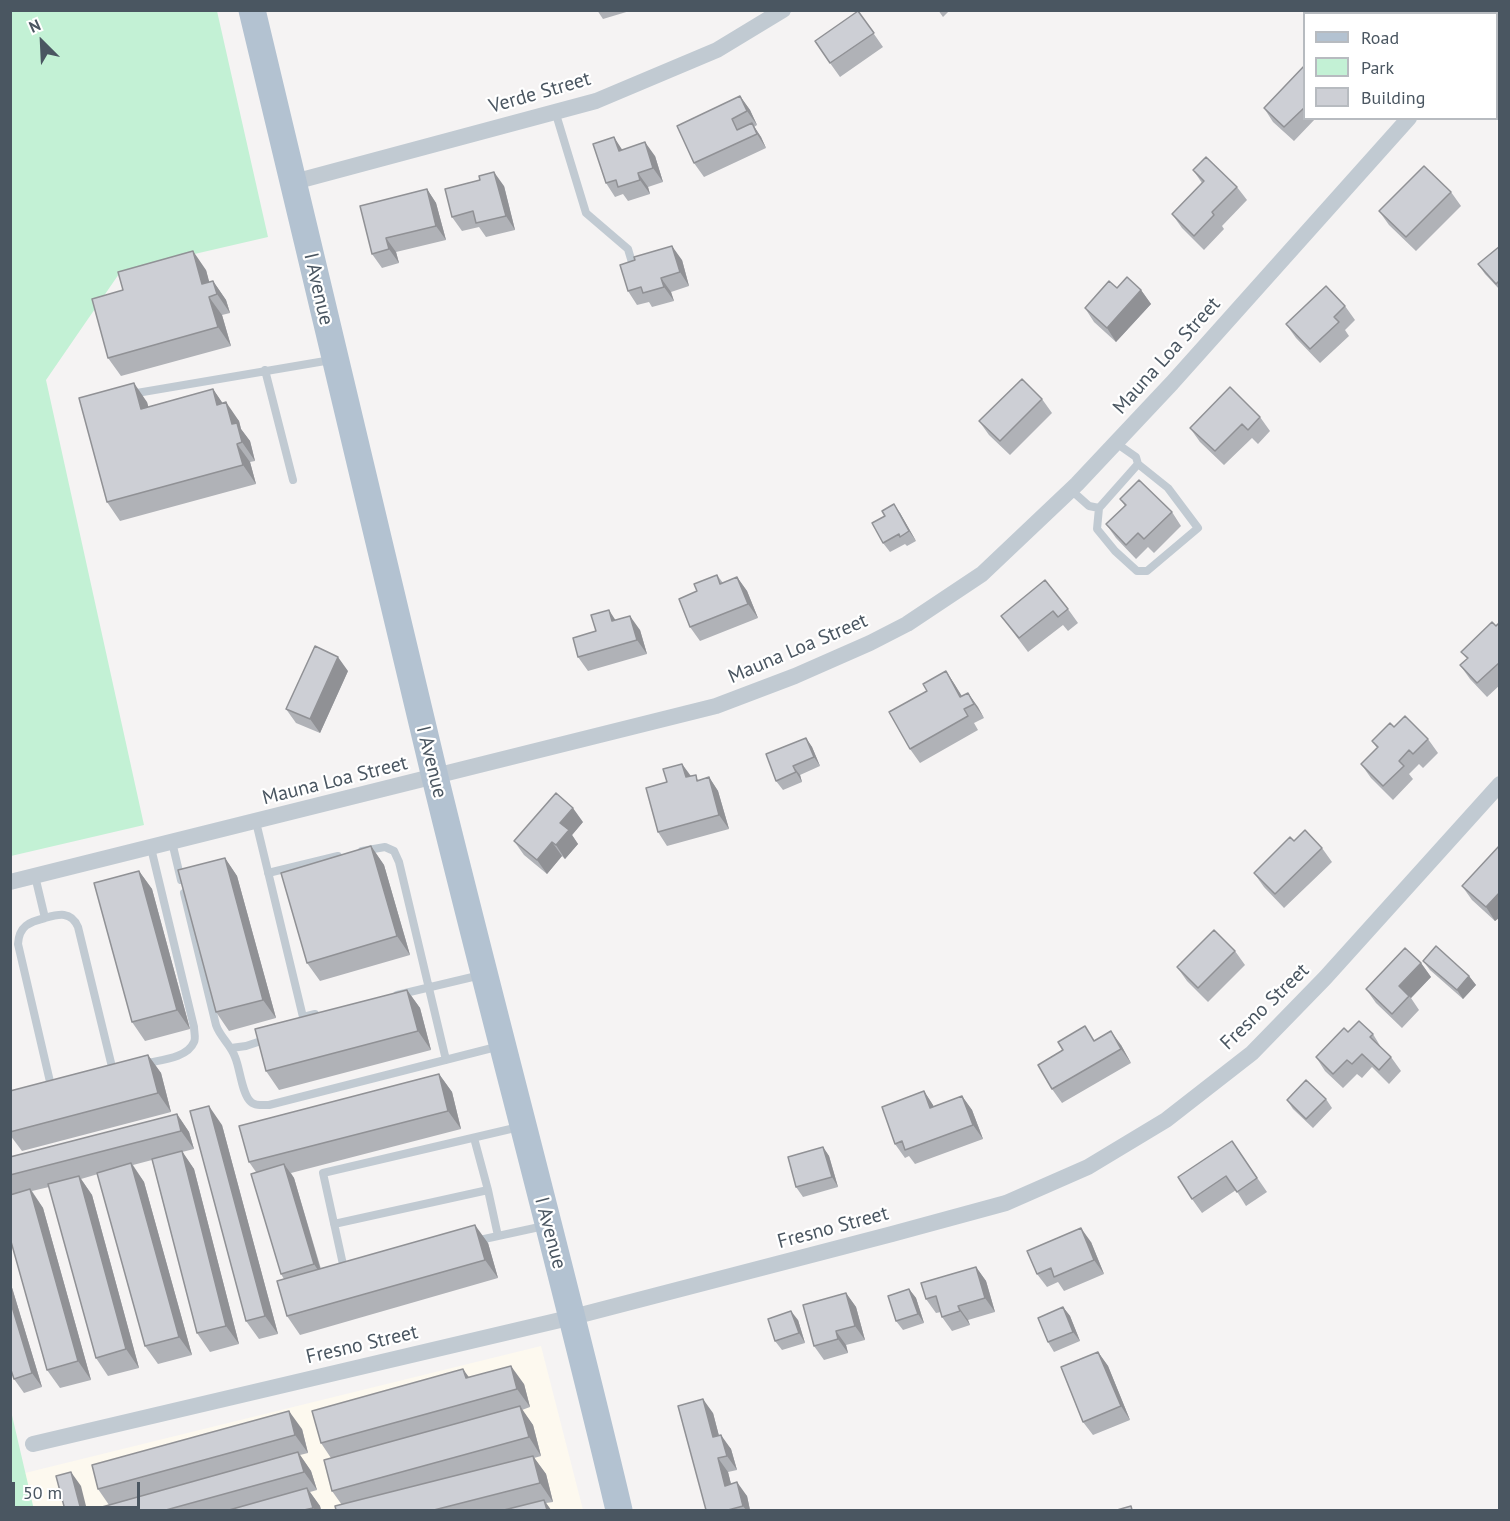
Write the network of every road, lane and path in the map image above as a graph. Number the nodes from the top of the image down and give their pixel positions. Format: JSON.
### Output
{"nodes":[{"id":1,"x":252,"y":10,"type":"edge"},
{"id":2,"x":783,"y":10,"type":"edge"},
{"id":3,"x":555,"y":111,"type":"junction"},
{"id":4,"x":1407,"y":120,"type":"edge"},
{"id":5,"x":294,"y":182,"type":"junction"},
{"id":6,"x":634,"y":269,"type":"edge"},
{"id":7,"x":334,"y":359,"type":"junction"},
{"id":8,"x":265,"y":370,"type":"junction"},
{"id":9,"x":123,"y":396,"type":"edge"},
{"id":10,"x":1116,"y":443,"type":"junction"},
{"id":11,"x":1138,"y":464,"type":"junction"},
{"id":12,"x":293,"y":480,"type":"dead end"},
{"id":13,"x":1071,"y":490,"type":"junction"},
{"id":14,"x":1099,"y":508,"type":"junction"},
{"id":15,"x":435,"y":778,"type":"junction"},
{"id":16,"x":1500,"y":784,"type":"edge"},
{"id":17,"x":256,"y":822,"type":"junction"},
{"id":18,"x":172,"y":842,"type":"junction"},
{"id":19,"x":151,"y":848,"type":"junction"},
{"id":20,"x":353,"y":853,"type":"edge"},
{"id":21,"x":343,"y":855,"type":"edge"},
{"id":22,"x":268,"y":873,"type":"junction"},
{"id":23,"x":35,"y":876,"type":"junction"},
{"id":24,"x":10,"y":882,"type":"edge"},
{"id":25,"x":45,"y":918,"type":"junction"},
{"id":26,"x":484,"y":975,"type":"junction"},
{"id":27,"x":429,"y":988,"type":"junction"},
{"id":28,"x":383,"y":998,"type":"edge"},
{"id":29,"x":326,"y":1012,"type":"edge"},
{"id":30,"x":303,"y":1017,"type":"junction"},
{"id":31,"x":293,"y":1024,"type":"edge"},
{"id":32,"x":273,"y":1036,"type":"edge"},
{"id":33,"x":502,"y":1045,"type":"junction"},
{"id":34,"x":231,"y":1048,"type":"junction"},
{"id":35,"x":446,"y":1060,"type":"junction"},
{"id":36,"x":135,"y":1066,"type":"edge"},
{"id":37,"x":124,"y":1068,"type":"edge"},
{"id":38,"x":113,"y":1071,"type":"junction"},
{"id":39,"x":103,"y":1073,"type":"edge"},
{"id":40,"x":61,"y":1083,"type":"edge"},
{"id":41,"x":51,"y":1086,"type":"junction"},
{"id":42,"x":41,"y":1088,"type":"edge"},
{"id":43,"x":523,"y":1127,"type":"junction"},
{"id":44,"x":474,"y":1138,"type":"junction"},
{"id":45,"x":488,"y":1190,"type":"junction"},
{"id":46,"x":334,"y":1224,"type":"junction"},
{"id":47,"x":548,"y":1225,"type":"junction"},
{"id":48,"x":498,"y":1236,"type":"junction"},
{"id":49,"x":465,"y":1243,"type":"edge"},
{"id":50,"x":355,"y":1267,"type":"edge"},
{"id":51,"x":573,"y":1317,"type":"junction"},
{"id":52,"x":33,"y":1444,"type":"dead end"},
{"id":53,"x":620,"y":1510,"type":"edge"}],
"edges":[{"from":1,"to":5,"type":"main road","name":"I Avenue"},
{"from":2,"to":3,"type":"street","name":"Verde Street"},
{"from":3,"to":5,"type":"street","name":"Verde Street"},
{"from":3,"to":6,"type":"lane"},
{"from":4,"to":10,"type":"street","name":"Mauna Loa Street"},
{"from":5,"to":7,"type":"main road","name":"I Avenue"},
{"from":7,"to":8,"type":"lane"},
{"from":7,"to":15,"type":"main road","name":"I Avenue"},
{"from":8,"to":9,"type":"lane"},
{"from":8,"to":12,"type":"lane"},
{"from":10,"to":11,"type":"lane"},
{"from":10,"to":13,"type":"street","name":"Mauna Loa Street"},
{"from":11,"to":14,"type":"lane"},
{"from":11,"to":14,"type":"lane"},
{"from":13,"to":14,"type":"lane"},
{"from":13,"to":15,"type":"street","name":"Mauna Loa Street"},
{"from":15,"to":17,"type":"street","name":"Mauna Loa Street"},
{"from":15,"to":26,"type":"main road","name":"I Avenue"},
{"from":16,"to":51,"type":"street","name":"Fresno Street"},
{"from":17,"to":18,"type":"street","name":"Mauna Loa Street"},
{"from":17,"to":22,"type":"lane"},
{"from":18,"to":19,"type":"street","name":"Mauna Loa Street"},
{"from":18,"to":34,"type":"lane"},
{"from":19,"to":23,"type":"street","name":"Mauna Loa Street"},
{"from":19,"to":36,"type":"lane"},
{"from":20,"to":27,"type":"lane"},
{"from":21,"to":22,"type":"lane"},
{"from":22,"to":30,"type":"lane"},
{"from":23,"to":24,"type":"street","name":"Mauna Loa Street"},
{"from":23,"to":25,"type":"lane"},
{"from":25,"to":38,"type":"lane"},
{"from":25,"to":41,"type":"lane"},
{"from":26,"to":27,"type":"lane"},
{"from":26,"to":33,"type":"main road","name":"I Avenue"},
{"from":27,"to":28,"type":"lane"},
{"from":27,"to":35,"type":"lane"},
{"from":29,"to":30,"type":"lane"},
{"from":30,"to":31,"type":"lane"},
{"from":32,"to":34,"type":"lane"},
{"from":33,"to":35,"type":"lane"},
{"from":33,"to":43,"type":"main road","name":"I Avenue"},
{"from":34,"to":35,"type":"lane"},
{"from":37,"to":38,"type":"lane"},
{"from":38,"to":39,"type":"lane"},
{"from":40,"to":41,"type":"lane"},
{"from":41,"to":42,"type":"lane"},
{"from":43,"to":44,"type":"lane"},
{"from":43,"to":47,"type":"main road","name":"I Avenue"},
{"from":44,"to":45,"type":"lane"},
{"from":44,"to":46,"type":"lane"},
{"from":45,"to":46,"type":"lane"},
{"from":45,"to":48,"type":"lane"},
{"from":46,"to":50,"type":"lane"},
{"from":47,"to":48,"type":"lane"},
{"from":47,"to":51,"type":"main road","name":"I Avenue"},
{"from":48,"to":49,"type":"lane"},
{"from":51,"to":52,"type":"street","name":"Fresno Street"},
{"from":51,"to":53,"type":"main road","name":"I Avenue"}]}
